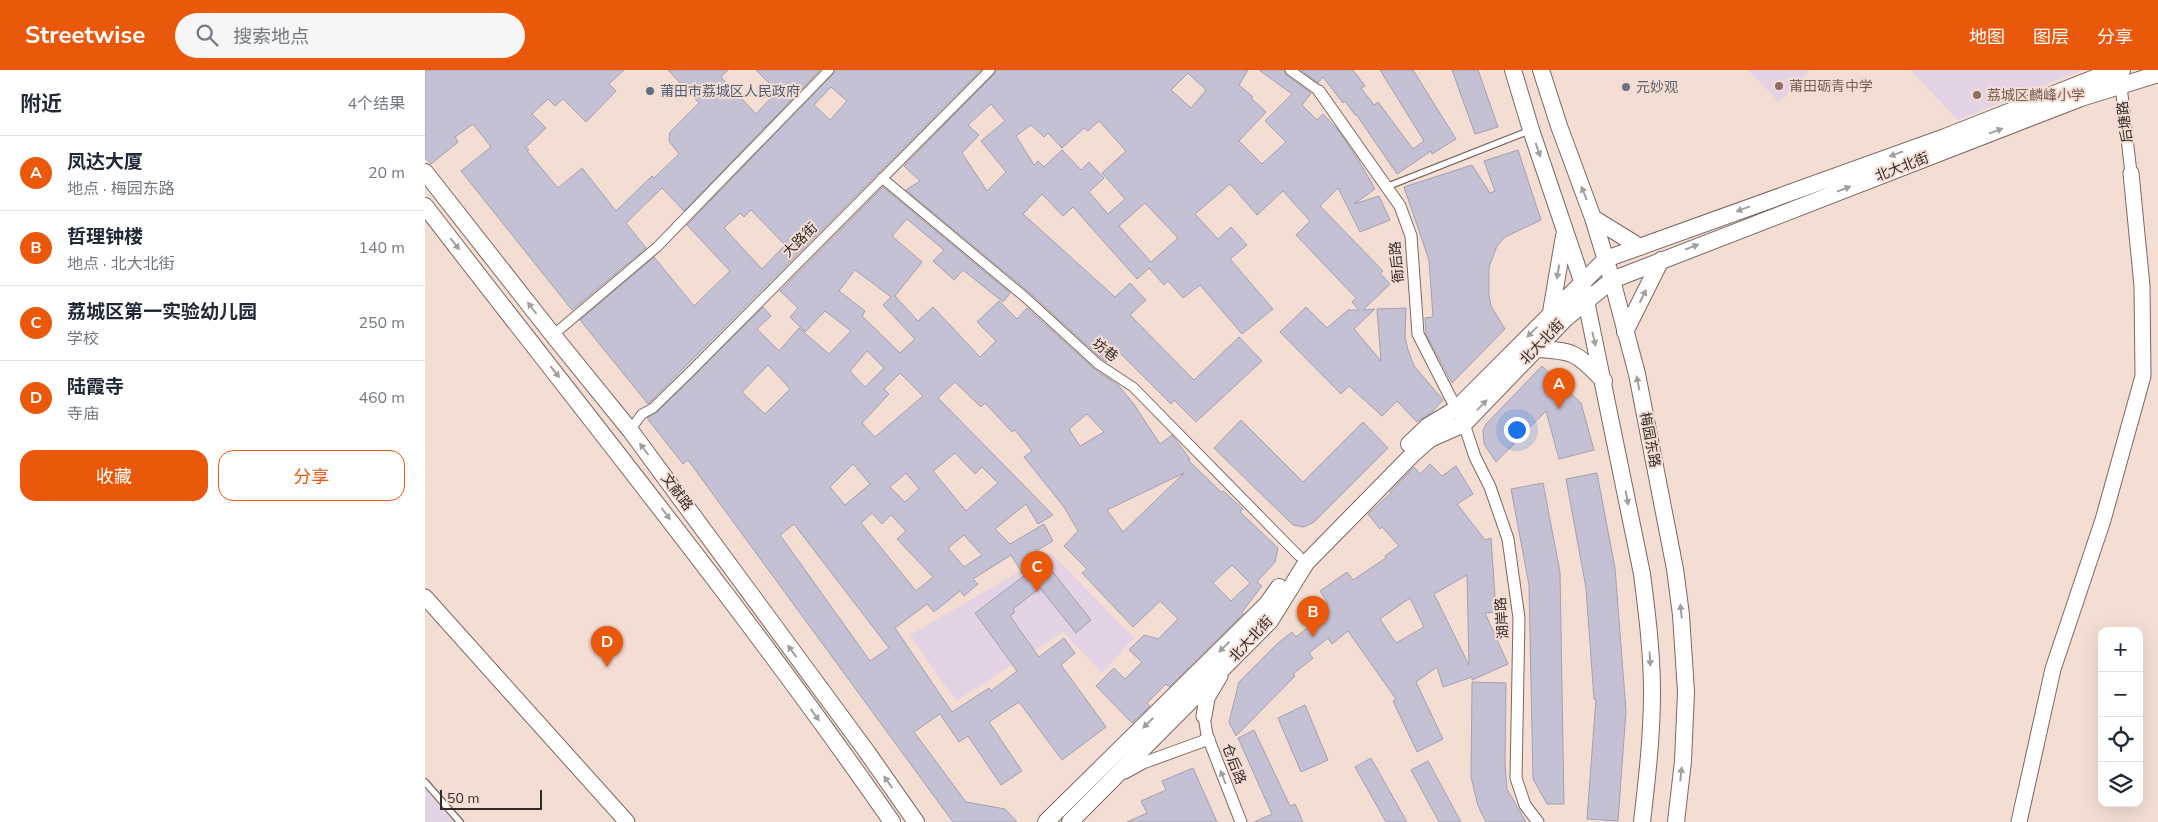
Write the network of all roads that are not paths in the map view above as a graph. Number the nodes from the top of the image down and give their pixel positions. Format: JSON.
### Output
{"nodes":[{"id":1,"x":829,"y":70,"type":"edge"},
{"id":2,"x":990,"y":70,"type":"edge"},
{"id":3,"x":1290,"y":70,"type":"edge"},
{"id":4,"x":1513,"y":70,"type":"edge"},
{"id":5,"x":1541,"y":70,"type":"edge"},
{"id":6,"x":2120,"y":74,"type":"edge"},
{"id":7,"x":2158,"y":74,"type":"edge"},
{"id":8,"x":1319,"y":91,"type":"joint"},
{"id":9,"x":1531,"y":130,"type":"junction"},
{"id":10,"x":425,"y":172,"type":"edge"},
{"id":11,"x":2131,"y":173,"type":"joint"},
{"id":12,"x":882,"y":178,"type":"junction"},
{"id":13,"x":1386,"y":187,"type":"junction"},
{"id":14,"x":425,"y":206,"type":"edge"},
{"id":15,"x":1593,"y":218,"type":"junction"},
{"id":16,"x":1565,"y":231,"type":"junction"},
{"id":17,"x":1641,"y":247,"type":"junction"},
{"id":18,"x":1606,"y":259,"type":"junction"},
{"id":19,"x":1661,"y":260,"type":"junction"},
{"id":20,"x":1612,"y":280,"type":"junction"},
{"id":21,"x":1582,"y":281,"type":"junction"},
{"id":22,"x":1585,"y":301,"type":"junction"},
{"id":23,"x":1551,"y":312,"type":"junction"},
{"id":24,"x":1625,"y":332,"type":"junction"},
{"id":25,"x":553,"y":335,"type":"junction"},
{"id":26,"x":1536,"y":349,"type":"junction"},
{"id":27,"x":1604,"y":381,"type":"junction"},
{"id":28,"x":1460,"y":416,"type":"junction"},
{"id":29,"x":630,"y":430,"type":"junction"},
{"id":30,"x":1299,"y":556,"type":"junction"},
{"id":31,"x":425,"y":597,"type":"edge"},
{"id":32,"x":1228,"y":663,"type":"junction"},
{"id":33,"x":1204,"y":716,"type":"joint"},
{"id":34,"x":1209,"y":739,"type":"junction"},
{"id":35,"x":1113,"y":780,"type":"junction"},
{"id":36,"x":425,"y":782,"type":"edge"},
{"id":37,"x":461,"y":822,"type":"edge"},
{"id":38,"x":627,"y":822,"type":"edge"},
{"id":39,"x":892,"y":822,"type":"edge"},
{"id":40,"x":916,"y":822,"type":"edge"},
{"id":41,"x":1046,"y":822,"type":"edge"},
{"id":42,"x":1070,"y":822,"type":"edge"},
{"id":43,"x":1241,"y":822,"type":"edge"},
{"id":44,"x":1538,"y":822,"type":"edge"},
{"id":45,"x":1642,"y":822,"type":"edge"},
{"id":46,"x":1676,"y":822,"type":"edge"},
{"id":47,"x":2019,"y":822,"type":"edge"}],
"edges":[{"from":1,"to":25,"type":"street"},
{"from":2,"to":12,"type":"street","name":"大路街"},
{"from":3,"to":8,"type":"street"},
{"from":4,"to":9,"type":"main road"},
{"from":15,"to":5,"type":"main road","name":"梅园东路","one_way":true},
{"from":6,"to":7,"type":"main road","name":"北大北街"},
{"from":6,"to":11,"type":"street","name":"后塘路"},
{"from":6,"to":17,"type":"main road","name":"北大北街","one_way":true},
{"from":19,"to":6,"type":"main road","name":"北大北街","one_way":true},
{"from":8,"to":13,"type":"street","name":"衙后路"},
{"from":9,"to":13,"type":"lane"},
{"from":9,"to":16,"type":"main road","one_way":true},
{"from":25,"to":10,"type":"main road","name":"文献路","one_way":true},
{"from":11,"to":47,"type":"street"},
{"from":12,"to":29,"type":"street","name":"大路街"},
{"from":12,"to":30,"type":"street","name":"坊巷"},
{"from":13,"to":28,"type":"street","name":"衙后路"},
{"from":14,"to":39,"type":"main road","name":"文献路","one_way":true},
{"from":15,"to":17,"type":"main road"},
{"from":15,"to":18,"type":"main road","name":"梅园东路"},
{"from":16,"to":21,"type":"main road"},
{"from":16,"to":23,"type":"main road","one_way":true},
{"from":17,"to":18,"type":"main road","name":"北大北街"},
{"from":18,"to":20,"type":"main road","name":"梅园东路"},
{"from":18,"to":21,"type":"main road","name":"北大北街"},
{"from":19,"to":20,"type":"main road","name":"北大北街"},
{"from":24,"to":19,"type":"main road","one_way":true},
{"from":20,"to":22,"type":"main road","name":"北大北街"},
{"from":20,"to":24,"type":"main road","name":"梅园东路"},
{"from":21,"to":22,"type":"main road"},
{"from":21,"to":23,"type":"main road","name":"北大北街"},
{"from":22,"to":26,"type":"main road","name":"北大北街"},
{"from":22,"to":27,"type":"main road","one_way":true},
{"from":23,"to":28,"type":"main road","name":"北大北街","one_way":true},
{"from":46,"to":24,"type":"main road","name":"梅园东路","one_way":true},
{"from":25,"to":29,"type":"main road","name":"文献路"},
{"from":26,"to":27,"type":"main road"},
{"from":28,"to":26,"type":"main road","name":"北大北街","one_way":true},
{"from":27,"to":45,"type":"main road","one_way":true},
{"from":28,"to":30,"type":"main road","name":"北大北街"},
{"from":28,"to":32,"type":"main road","name":"北大北街"},
{"from":28,"to":44,"type":"street","name":"湖岸路"},
{"from":40,"to":29,"type":"main road","name":"文献路","one_way":true},
{"from":30,"to":41,"type":"main road","name":"北大北街","one_way":true},
{"from":31,"to":38,"type":"street"},
{"from":32,"to":33,"type":"street"},
{"from":32,"to":35,"type":"main road","name":"北大北街"},
{"from":33,"to":34,"type":"street","name":"仓后路"},
{"from":34,"to":35,"type":"street"},
{"from":43,"to":34,"type":"street","name":"仓后路","one_way":true},
{"from":35,"to":42,"type":"main road","name":"北大北街"},
{"from":36,"to":37,"type":"lane"}]}
